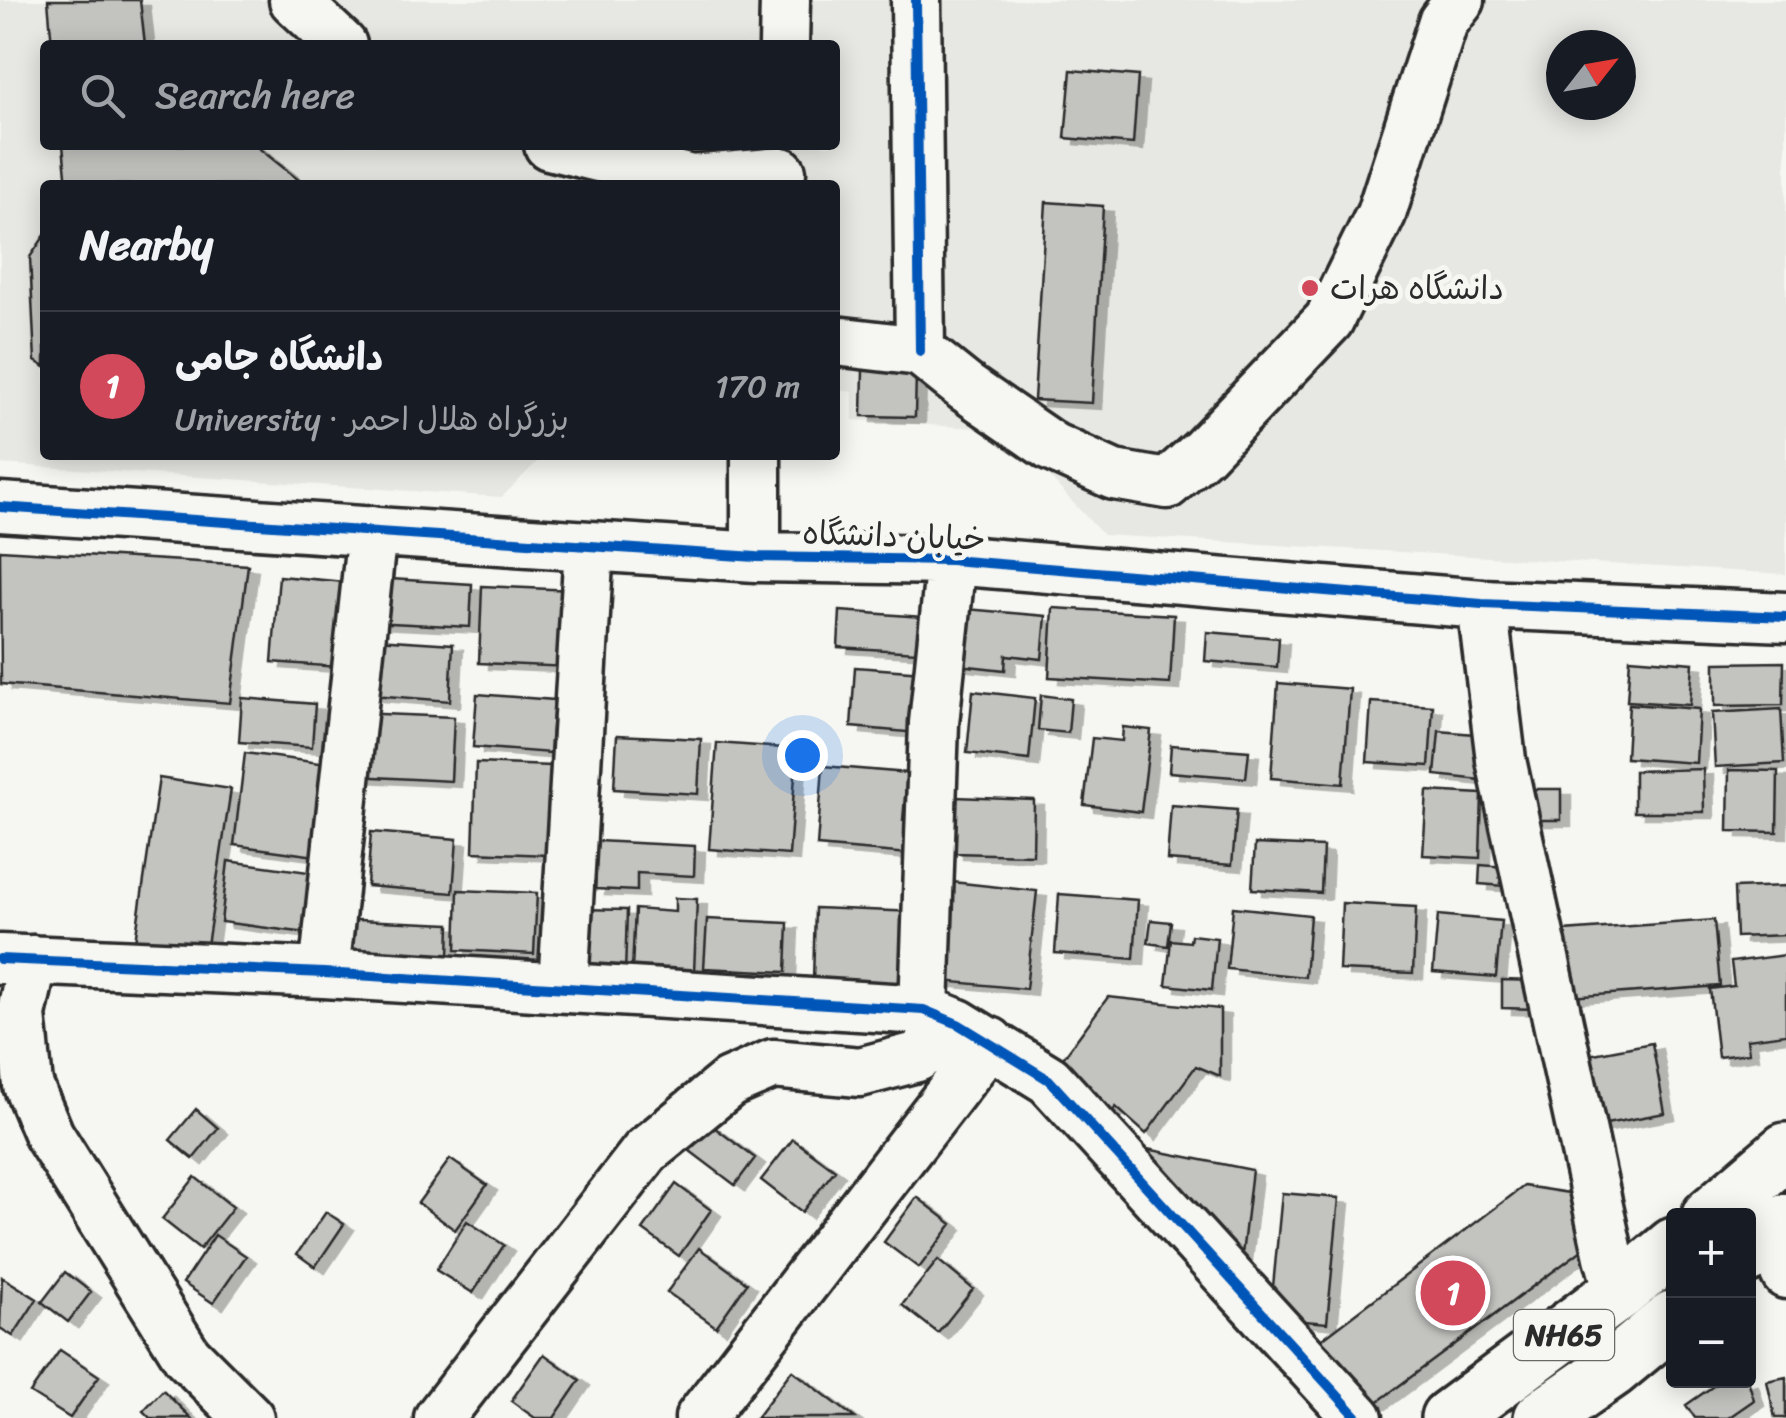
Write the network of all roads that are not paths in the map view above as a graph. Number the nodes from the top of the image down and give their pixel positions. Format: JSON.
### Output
{"nodes":[{"id":1,"x":294,"y":0,"type":"edge"},
{"id":2,"x":785,"y":0,"type":"edge"},
{"id":3,"x":916,"y":0,"type":"edge"},
{"id":4,"x":1460,"y":0,"type":"edge"},
{"id":5,"x":337,"y":40,"type":"edge"},
{"id":6,"x":784,"y":40,"type":"edge"},
{"id":7,"x":569,"y":150,"type":"edge"},
{"id":8,"x":781,"y":168,"type":"edge"},
{"id":9,"x":692,"y":180,"type":"edge"},
{"id":10,"x":692,"y":180,"type":"edge"},
{"id":11,"x":840,"y":342,"type":"edge"},
{"id":12,"x":920,"y":351,"type":"junction"},
{"id":13,"x":756,"y":460,"type":"edge"},
{"id":14,"x":0,"y":507,"type":"edge"},
{"id":15,"x":372,"y":531,"type":"junction"},
{"id":16,"x":589,"y":546,"type":"junction"},
{"id":17,"x":756,"y":556,"type":"junction"},
{"id":18,"x":950,"y":560,"type":"junction"},
{"id":19,"x":1482,"y":604,"type":"junction"},
{"id":20,"x":1786,"y":617,"type":"edge"},
{"id":21,"x":17,"y":960,"type":"edge"},
{"id":22,"x":324,"y":973,"type":"junction"},
{"id":23,"x":562,"y":987,"type":"junction"},
{"id":24,"x":958,"y":1025,"type":"junction"},
{"id":25,"x":1786,"y":1151,"type":"edge"},
{"id":26,"x":1719,"y":1208,"type":"edge"},
{"id":27,"x":1666,"y":1253,"type":"edge"},
{"id":28,"x":1620,"y":1292,"type":"junction"},
{"id":29,"x":1666,"y":1325,"type":"edge"},
{"id":30,"x":250,"y":1418,"type":"edge"},
{"id":31,"x":439,"y":1418,"type":"edge"},
{"id":32,"x":700,"y":1418,"type":"edge"},
{"id":33,"x":1358,"y":1418,"type":"edge"},
{"id":34,"x":1450,"y":1418,"type":"edge"},
{"id":35,"x":1542,"y":1418,"type":"edge"}],
"edges":[{"from":1,"to":5,"type":"street"},
{"from":2,"to":6,"type":"street"},
{"from":3,"to":12,"type":"street"},
{"from":4,"to":12,"type":"street"},
{"from":7,"to":9,"type":"street"},
{"from":8,"to":10,"type":"street"},
{"from":11,"to":12,"type":"street"},
{"from":13,"to":17,"type":"street"},
{"from":14,"to":15,"type":"street","name":"خیابان دانشگاه"},
{"from":15,"to":16,"type":"street","name":"خیابان دانشگاه"},
{"from":15,"to":22,"type":"street"},
{"from":16,"to":17,"type":"street","name":"خیابان دانشگاه"},
{"from":16,"to":23,"type":"street"},
{"from":17,"to":18,"type":"street","name":"خیابان دانشگاه"},
{"from":18,"to":19,"type":"street","name":"خیابان دانشگاه"},
{"from":18,"to":24,"type":"street"},
{"from":19,"to":20,"type":"street","name":"خیابان دانشگاه"},
{"from":19,"to":28,"type":"street"},
{"from":21,"to":22,"type":"street"},
{"from":21,"to":30,"type":"street"},
{"from":22,"to":23,"type":"street"},
{"from":23,"to":24,"type":"street"},
{"from":24,"to":31,"type":"street"},
{"from":24,"to":32,"type":"street"},
{"from":24,"to":33,"type":"street"},
{"from":25,"to":26,"type":"highway"},
{"from":27,"to":28,"type":"highway","number":"NH65"},
{"from":28,"to":34,"type":"highway","number":"NH65"},
{"from":29,"to":35,"type":"highway","number":"NH65"}]}
